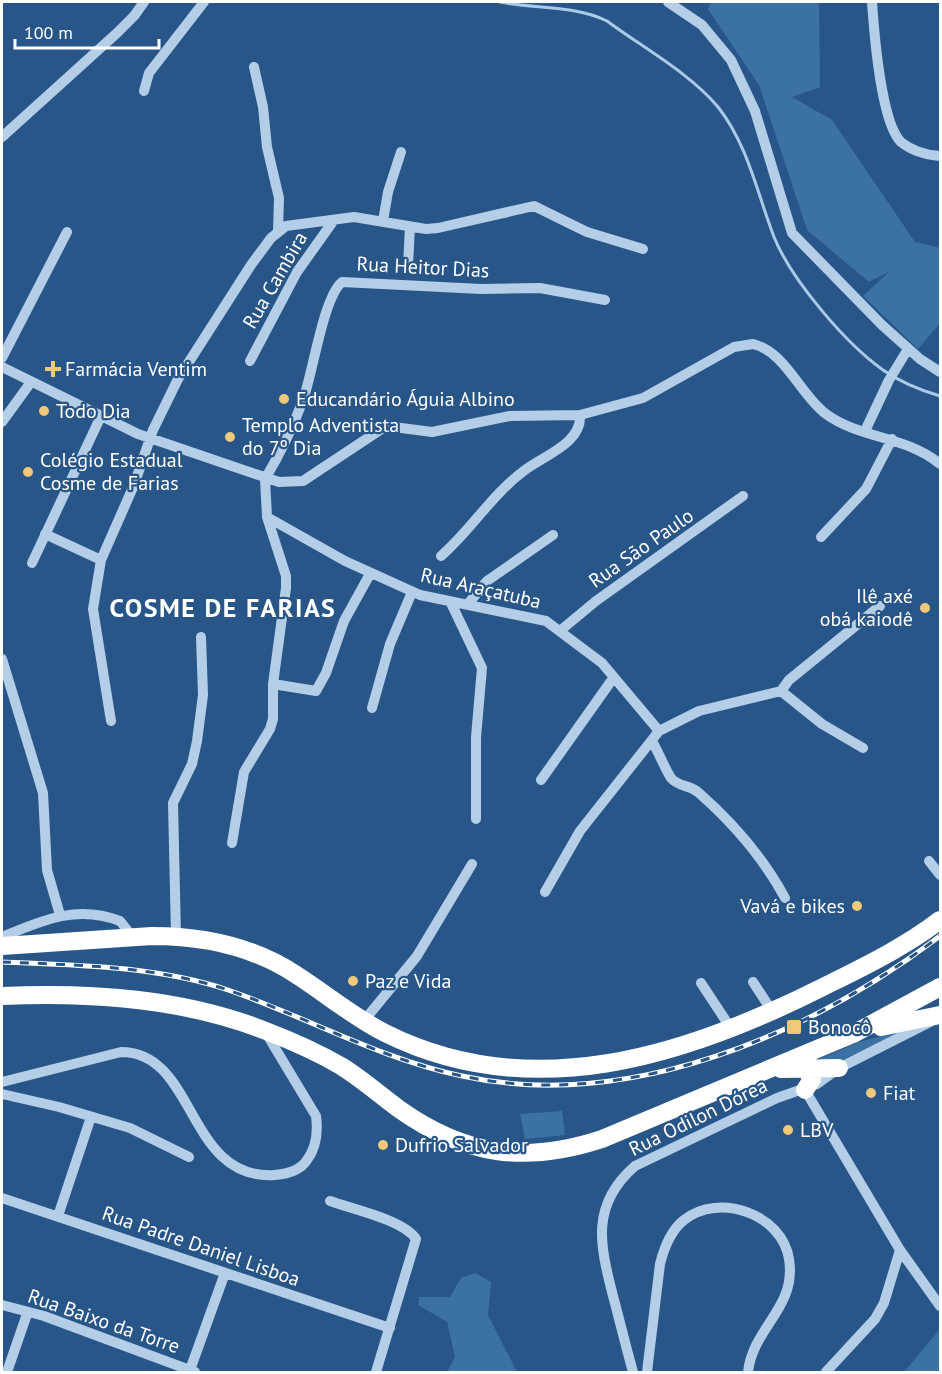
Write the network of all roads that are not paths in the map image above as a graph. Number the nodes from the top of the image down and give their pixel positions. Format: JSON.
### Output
{"nodes":[{"id":1,"x":144,"y":2,"type":"edge"},
{"id":2,"x":204,"y":2,"type":"edge"},
{"id":3,"x":668,"y":2,"type":"edge"},
{"id":4,"x":872,"y":2,"type":"edge"},
{"id":5,"x":254,"y":67,"type":"dead end"},
{"id":6,"x":144,"y":91,"type":"dead end"},
{"id":7,"x":2,"y":137,"type":"edge"},
{"id":8,"x":401,"y":152,"type":"dead end"},
{"id":9,"x":940,"y":156,"type":"edge"},
{"id":10,"x":334,"y":220,"type":"junction"},
{"id":11,"x":383,"y":221,"type":"junction"},
{"id":12,"x":410,"y":226,"type":"junction"},
{"id":13,"x":278,"y":231,"type":"junction"},
{"id":14,"x":67,"y":232,"type":"dead end"},
{"id":15,"x":643,"y":249,"type":"dead end"},
{"id":16,"x":408,"y":265,"type":"dead end"},
{"id":17,"x":605,"y":300,"type":"dead end"},
{"id":18,"x":908,"y":349,"type":"junction"},
{"id":19,"x":2,"y":358,"type":"edge"},
{"id":20,"x":250,"y":361,"type":"dead end"},
{"id":21,"x":2,"y":367,"type":"edge"},
{"id":22,"x":940,"y":372,"type":"edge"},
{"id":23,"x":31,"y":382,"type":"junction"},
{"id":24,"x":580,"y":415,"type":"junction"},
{"id":25,"x":101,"y":416,"type":"junction"},
{"id":26,"x":2,"y":422,"type":"edge"},
{"id":27,"x":865,"y":431,"type":"junction"},
{"id":28,"x":150,"y":439,"type":"junction"},
{"id":29,"x":892,"y":439,"type":"junction"},
{"id":30,"x":940,"y":464,"type":"edge"},
{"id":31,"x":265,"y":479,"type":"junction"},
{"id":32,"x":743,"y":496,"type":"dead end"},
{"id":33,"x":267,"y":517,"type":"junction"},
{"id":34,"x":45,"y":534,"type":"junction"},
{"id":35,"x":553,"y":535,"type":"dead end"},
{"id":36,"x":820,"y":537,"type":"dead end"},
{"id":37,"x":441,"y":555,"type":"dead end"},
{"id":38,"x":101,"y":560,"type":"junction"},
{"id":39,"x":32,"y":563,"type":"dead end"},
{"id":40,"x":370,"y":574,"type":"junction"},
{"id":41,"x":412,"y":592,"type":"junction"},
{"id":42,"x":451,"y":603,"type":"junction"},
{"id":43,"x":467,"y":605,"type":"junction"},
{"id":44,"x":880,"y":606,"type":"dead end"},
{"id":45,"x":561,"y":630,"type":"junction"},
{"id":46,"x":201,"y":637,"type":"dead end"},
{"id":47,"x":2,"y":659,"type":"edge"},
{"id":48,"x":614,"y":677,"type":"junction"},
{"id":49,"x":273,"y":684,"type":"junction"},
{"id":50,"x":782,"y":691,"type":"junction"},
{"id":51,"x":372,"y":708,"type":"dead end"},
{"id":52,"x":111,"y":721,"type":"dead end"},
{"id":53,"x":660,"y":731,"type":"junction"},
{"id":54,"x":652,"y":741,"type":"junction"},
{"id":55,"x":863,"y":748,"type":"dead end"},
{"id":56,"x":541,"y":780,"type":"dead end"},
{"id":57,"x":476,"y":819,"type":"dead end"},
{"id":58,"x":232,"y":843,"type":"dead end"},
{"id":59,"x":929,"y":861,"type":"dead end"},
{"id":60,"x":472,"y":864,"type":"dead end"},
{"id":61,"x":940,"y":875,"type":"edge"},
{"id":62,"x":545,"y":892,"type":"dead end"},
{"id":63,"x":785,"y":897,"type":"dead end"},
{"id":64,"x":60,"y":915,"type":"junction"},
{"id":65,"x":940,"y":920,"type":"edge"},
{"id":66,"x":132,"y":936,"type":"junction"},
{"id":67,"x":176,"y":936,"type":"junction"},
{"id":68,"x":2,"y":937,"type":"edge"},
{"id":69,"x":2,"y":946,"type":"edge"},
{"id":70,"x":753,"y":982,"type":"dead end"},
{"id":71,"x":701,"y":983,"type":"dead end"},
{"id":72,"x":940,"y":987,"type":"edge"},
{"id":73,"x":2,"y":996,"type":"edge"},
{"id":74,"x":772,"y":1011,"type":"junction"},
{"id":75,"x":940,"y":1016,"type":"edge"},
{"id":76,"x":363,"y":1022,"type":"junction"},
{"id":77,"x":730,"y":1027,"type":"junction"},
{"id":78,"x":265,"y":1031,"type":"junction"},
{"id":79,"x":853,"y":1034,"type":"junction"},
{"id":80,"x":805,"y":1068,"type":"junction"},
{"id":81,"x":839,"y":1068,"type":"junction"},
{"id":82,"x":770,"y":1069,"type":"junction"},
{"id":83,"x":2,"y":1082,"type":"edge"},
{"id":84,"x":805,"y":1090,"type":"junction"},
{"id":85,"x":2,"y":1094,"type":"edge"},
{"id":86,"x":91,"y":1117,"type":"junction"},
{"id":87,"x":189,"y":1157,"type":"dead end"},
{"id":88,"x":2,"y":1198,"type":"edge"},
{"id":89,"x":330,"y":1202,"type":"dead end"},
{"id":90,"x":58,"y":1216,"type":"junction"},
{"id":91,"x":900,"y":1250,"type":"junction"},
{"id":92,"x":225,"y":1273,"type":"junction"},
{"id":93,"x":2,"y":1305,"type":"edge"},
{"id":94,"x":940,"y":1306,"type":"edge"},
{"id":95,"x":27,"y":1314,"type":"junction"},
{"id":96,"x":390,"y":1328,"type":"junction"},
{"id":97,"x":6,"y":1372,"type":"edge"},
{"id":98,"x":193,"y":1372,"type":"edge"},
{"id":99,"x":376,"y":1372,"type":"edge"},
{"id":100,"x":633,"y":1372,"type":"edge"},
{"id":101,"x":647,"y":1372,"type":"edge"},
{"id":102,"x":748,"y":1372,"type":"edge"},
{"id":103,"x":826,"y":1372,"type":"edge"}],
"edges":[{"from":1,"to":7,"type":"street"},
{"from":2,"to":6,"type":"street"},
{"from":3,"to":18,"type":"street"},
{"from":4,"to":9,"type":"street"},
{"from":5,"to":13,"type":"street"},
{"from":8,"to":11,"type":"street"},
{"from":10,"to":11,"type":"street"},
{"from":10,"to":13,"type":"street"},
{"from":10,"to":20,"type":"street","name":"Rua Cambira"},
{"from":11,"to":12,"type":"street"},
{"from":12,"to":15,"type":"street"},
{"from":12,"to":16,"type":"street"},
{"from":13,"to":28,"type":"street"},
{"from":14,"to":19,"type":"street"},
{"from":17,"to":31,"type":"street","name":"Rua Heitor Dias"},
{"from":18,"to":22,"type":"street"},
{"from":18,"to":27,"type":"street"},
{"from":21,"to":23,"type":"street"},
{"from":23,"to":25,"type":"street"},
{"from":23,"to":26,"type":"street"},
{"from":24,"to":27,"type":"street"},
{"from":24,"to":31,"type":"street"},
{"from":24,"to":37,"type":"street"},
{"from":25,"to":28,"type":"street"},
{"from":25,"to":34,"type":"street"},
{"from":27,"to":29,"type":"street"},
{"from":28,"to":31,"type":"street"},
{"from":28,"to":38,"type":"street"},
{"from":29,"to":30,"type":"street"},
{"from":29,"to":36,"type":"street"},
{"from":31,"to":33,"type":"street"},
{"from":32,"to":45,"type":"street","name":"Rua São Paulo"},
{"from":33,"to":40,"type":"street","name":"Rua Araçatuba"},
{"from":33,"to":49,"type":"street"},
{"from":34,"to":38,"type":"street"},
{"from":34,"to":39,"type":"street"},
{"from":35,"to":43,"type":"street"},
{"from":38,"to":52,"type":"street"},
{"from":40,"to":41,"type":"street","name":"Rua Araçatuba"},
{"from":40,"to":49,"type":"street"},
{"from":41,"to":42,"type":"street","name":"Rua Araçatuba"},
{"from":41,"to":51,"type":"street"},
{"from":42,"to":43,"type":"street","name":"Rua Araçatuba"},
{"from":42,"to":57,"type":"street"},
{"from":43,"to":45,"type":"street","name":"Rua Araçatuba"},
{"from":44,"to":50,"type":"street"},
{"from":45,"to":48,"type":"street","name":"Rua Araçatuba"},
{"from":46,"to":67,"type":"street"},
{"from":47,"to":64,"type":"street"},
{"from":48,"to":53,"type":"street","name":"Rua Araçatuba"},
{"from":48,"to":56,"type":"street"},
{"from":49,"to":58,"type":"street"},
{"from":50,"to":53,"type":"street"},
{"from":50,"to":55,"type":"street"},
{"from":53,"to":54,"type":"street"},
{"from":54,"to":62,"type":"street"},
{"from":54,"to":63,"type":"street"},
{"from":59,"to":61,"type":"street"},
{"from":60,"to":76,"type":"street"},
{"from":64,"to":66,"type":"street"},
{"from":64,"to":68,"type":"street"},
{"from":65,"to":74,"type":"highway"},
{"from":66,"to":67,"type":"highway"},
{"from":66,"to":69,"type":"highway"},
{"from":67,"to":76,"type":"highway"},
{"from":70,"to":74,"type":"street"},
{"from":71,"to":77,"type":"street"},
{"from":72,"to":79,"type":"highway"},
{"from":73,"to":78,"type":"highway"},
{"from":74,"to":77,"type":"highway"},
{"from":75,"to":79,"type":"highway"},
{"from":75,"to":81,"type":"street","name":"Rua Odilon Dórea"},
{"from":76,"to":77,"type":"highway"},
{"from":78,"to":82,"type":"highway"},
{"from":78,"to":83,"type":"street"},
{"from":79,"to":82,"type":"highway"},
{"from":80,"to":81,"type":"highway"},
{"from":80,"to":82,"type":"highway"},
{"from":80,"to":84,"type":"highway"},
{"from":81,"to":84,"type":"street","name":"Rua Odilon Dórea"},
{"from":84,"to":91,"type":"street"},
{"from":84,"to":100,"type":"street","name":"Rua Odilon Dórea"},
{"from":85,"to":86,"type":"street"},
{"from":86,"to":87,"type":"street"},
{"from":86,"to":90,"type":"street"},
{"from":88,"to":90,"type":"street","name":"Rua Padre Daniel Lisboa"},
{"from":89,"to":96,"type":"street"},
{"from":90,"to":92,"type":"street","name":"Rua Padre Daniel Lisboa"},
{"from":91,"to":94,"type":"street"},
{"from":91,"to":103,"type":"street"},
{"from":92,"to":96,"type":"street","name":"Rua Padre Daniel Lisboa"},
{"from":92,"to":98,"type":"street"},
{"from":93,"to":95,"type":"street","name":"Rua Baixo da Torre"},
{"from":95,"to":97,"type":"street"},
{"from":95,"to":98,"type":"street","name":"Rua Baixo da Torre"},
{"from":96,"to":99,"type":"street"},
{"from":101,"to":102,"type":"street"}]}
